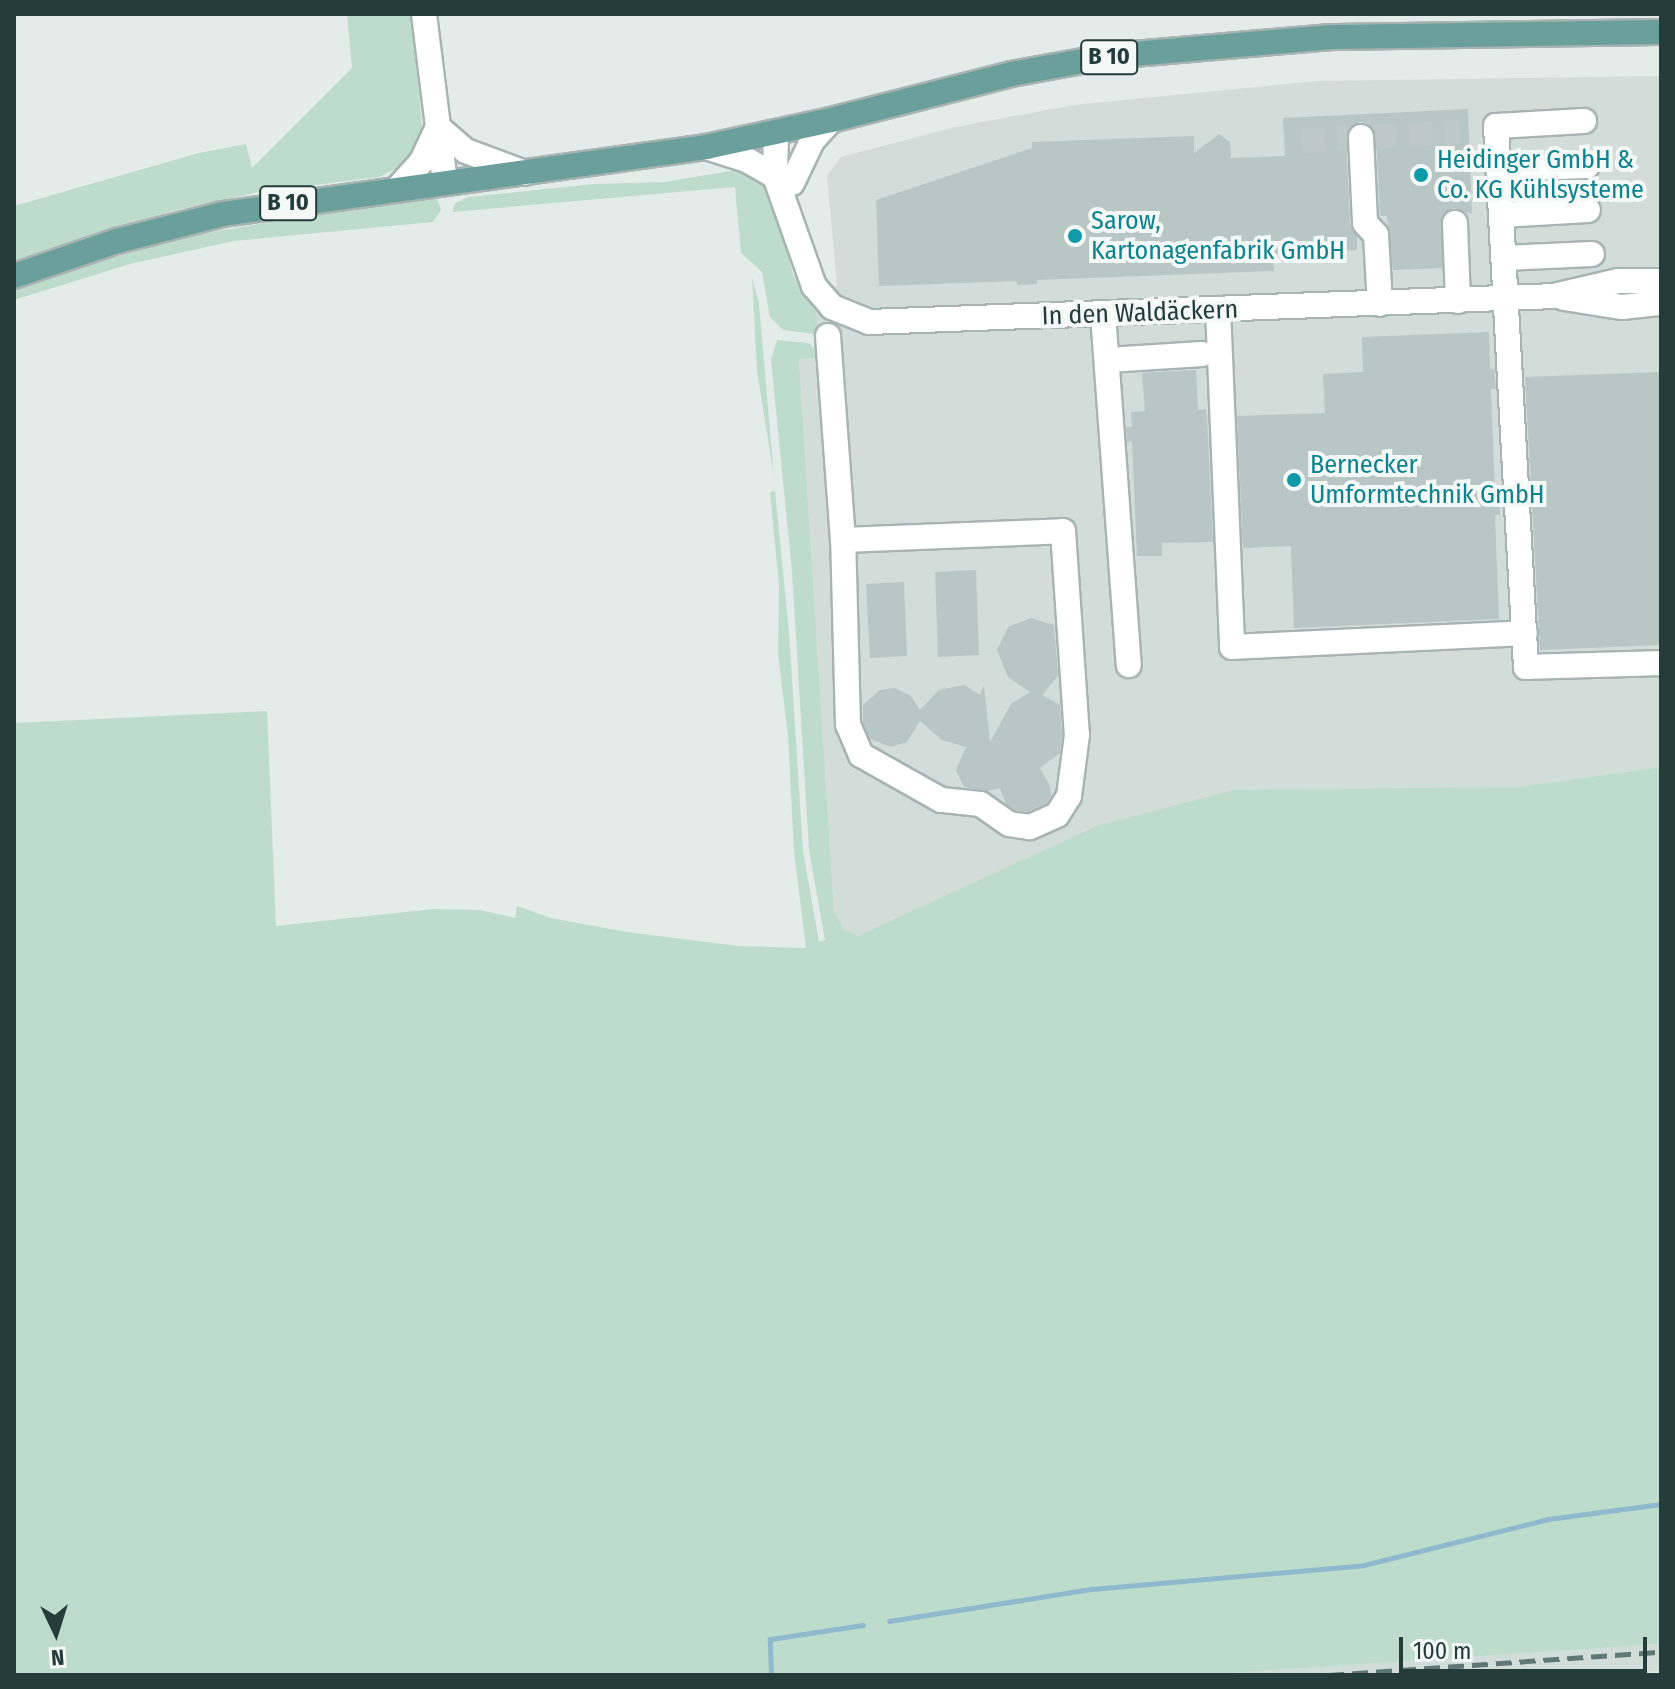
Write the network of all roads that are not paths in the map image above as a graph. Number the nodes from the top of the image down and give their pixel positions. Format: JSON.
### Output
{"nodes":[{"id":1,"x":424,"y":14,"type":"edge"},
{"id":2,"x":1661,"y":32,"type":"edge"},
{"id":3,"x":831,"y":120,"type":"junction"},
{"id":4,"x":1584,"y":121,"type":"dead end"},
{"id":5,"x":438,"y":127,"type":"junction"},
{"id":6,"x":776,"y":133,"type":"junction"},
{"id":7,"x":1361,"y":137,"type":"dead end"},
{"id":8,"x":706,"y":147,"type":"junction"},
{"id":9,"x":1587,"y":166,"type":"dead end"},
{"id":10,"x":1498,"y":169,"type":"junction"},
{"id":11,"x":525,"y":173,"type":"junction"},
{"id":12,"x":784,"y":180,"type":"junction"},
{"id":13,"x":445,"y":183,"type":"junction"},
{"id":14,"x":397,"y":189,"type":"junction"},
{"id":15,"x":1588,"y":210,"type":"dead end"},
{"id":16,"x":1501,"y":215,"type":"junction"},
{"id":17,"x":1455,"y":223,"type":"dead end"},
{"id":18,"x":1592,"y":254,"type":"dead end"},
{"id":19,"x":1504,"y":258,"type":"junction"},
{"id":20,"x":14,"y":276,"type":"edge"},
{"id":21,"x":1661,"y":281,"type":"edge"},
{"id":22,"x":1554,"y":296,"type":"junction"},
{"id":23,"x":1506,"y":298,"type":"junction"},
{"id":24,"x":1458,"y":301,"type":"junction"},
{"id":25,"x":1661,"y":303,"type":"edge"},
{"id":26,"x":1380,"y":304,"type":"junction"},
{"id":27,"x":1218,"y":309,"type":"junction"},
{"id":28,"x":1103,"y":314,"type":"junction"},
{"id":29,"x":828,"y":336,"type":"dead end"},
{"id":30,"x":1202,"y":354,"type":"dead end"},
{"id":31,"x":1108,"y":360,"type":"junction"},
{"id":32,"x":843,"y":540,"type":"junction"},
{"id":33,"x":1525,"y":633,"type":"junction"},
{"id":34,"x":1661,"y":663,"type":"edge"},
{"id":35,"x":1129,"y":665,"type":"dead end"}],
"edges":[{"from":1,"to":5,"type":"street"},
{"from":2,"to":3,"type":"main road","number":"B 10"},
{"from":3,"to":6,"type":"main road","number":"B 10"},
{"from":3,"to":12,"type":"street"},
{"from":4,"to":10,"type":"street"},
{"from":5,"to":11,"type":"street"},
{"from":5,"to":13,"type":"street"},
{"from":5,"to":14,"type":"street"},
{"from":6,"to":8,"type":"main road","number":"B 10"},
{"from":6,"to":12,"type":"street","name":"In den Waldäckern"},
{"from":7,"to":26,"type":"street"},
{"from":8,"to":11,"type":"main road","number":"B 10"},
{"from":8,"to":12,"type":"street"},
{"from":9,"to":10,"type":"street"},
{"from":10,"to":16,"type":"street"},
{"from":11,"to":13,"type":"main road","number":"B 10"},
{"from":12,"to":28,"type":"street","name":"In den Waldäckern"},
{"from":13,"to":14,"type":"main road","number":"B 10"},
{"from":14,"to":20,"type":"main road","number":"B 10"},
{"from":15,"to":16,"type":"street"},
{"from":16,"to":19,"type":"street"},
{"from":17,"to":24,"type":"street"},
{"from":18,"to":19,"type":"street"},
{"from":19,"to":23,"type":"street"},
{"from":21,"to":22,"type":"street","name":"In den Waldäckern"},
{"from":22,"to":23,"type":"street","name":"In den Waldäckern"},
{"from":22,"to":25,"type":"street","name":"In den Waldäckern"},
{"from":23,"to":24,"type":"street","name":"In den Waldäckern"},
{"from":23,"to":33,"type":"street"},
{"from":24,"to":26,"type":"street","name":"In den Waldäckern"},
{"from":26,"to":27,"type":"street","name":"In den Waldäckern"},
{"from":27,"to":28,"type":"street","name":"In den Waldäckern"},
{"from":27,"to":33,"type":"street"},
{"from":28,"to":31,"type":"street"},
{"from":29,"to":32,"type":"street"},
{"from":30,"to":31,"type":"street"},
{"from":31,"to":35,"type":"street"},
{"from":32,"to":32,"type":"street"},
{"from":33,"to":34,"type":"street"}]}
